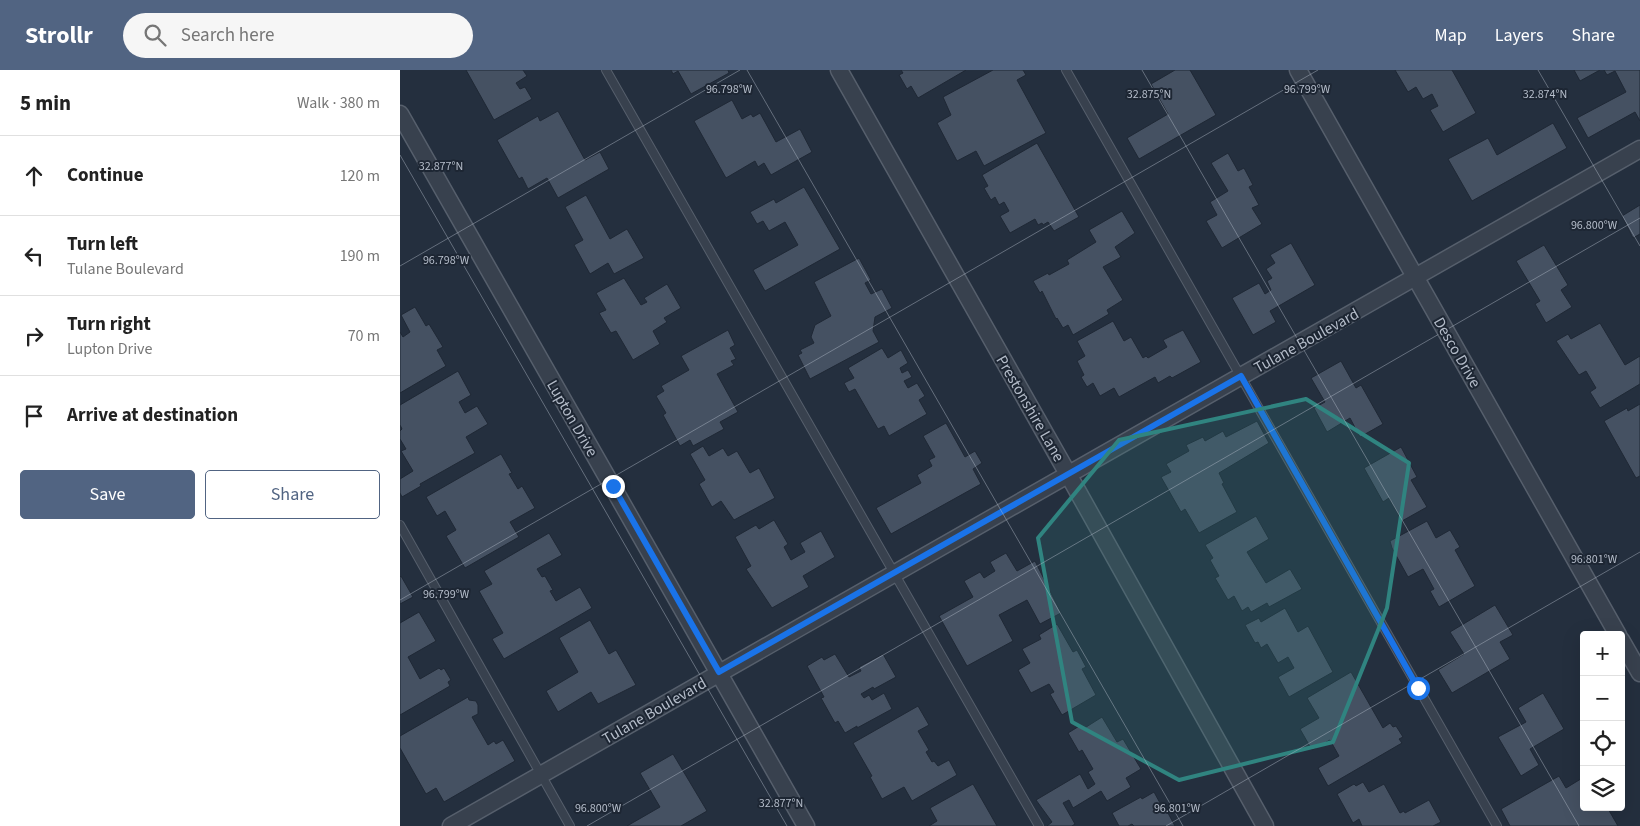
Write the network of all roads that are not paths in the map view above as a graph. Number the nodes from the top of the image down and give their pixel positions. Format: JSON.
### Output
{"nodes":[{"id":1,"x":606,"y":70,"type":"edge"},
{"id":2,"x":839,"y":70,"type":"edge"},
{"id":3,"x":1066,"y":70,"type":"edge"},
{"id":4,"x":1298,"y":70,"type":"edge"},
{"id":5,"x":400,"y":114,"type":"edge"},
{"id":6,"x":1640,"y":150,"type":"edge"},
{"id":7,"x":1416,"y":278,"type":"junction"},
{"id":8,"x":1241,"y":376,"type":"junction"},
{"id":9,"x":1068,"y":474,"type":"junction"},
{"id":10,"x":400,"y":524,"type":"edge"},
{"id":11,"x":894,"y":573,"type":"junction"},
{"id":12,"x":1616,"y":631,"type":"edge"},
{"id":13,"x":1625,"y":647,"type":"edge"},
{"id":14,"x":719,"y":672,"type":"junction"},
{"id":15,"x":1640,"y":673,"type":"edge"},
{"id":16,"x":541,"y":774,"type":"junction"},
{"id":17,"x":451,"y":826,"type":"edge"},
{"id":18,"x":570,"y":826,"type":"edge"},
{"id":19,"x":806,"y":826,"type":"edge"},
{"id":20,"x":1039,"y":826,"type":"edge"},
{"id":21,"x":1264,"y":826,"type":"edge"},
{"id":22,"x":1497,"y":826,"type":"edge"}],
"edges":[{"from":1,"to":11,"type":"lane"},
{"from":2,"to":9,"type":"street","name":"Prestonshire Lane"},
{"from":3,"to":8,"type":"lane"},
{"from":4,"to":7,"type":"street","name":"Desco Drive"},
{"from":5,"to":14,"type":"street","name":"Lupton Drive"},
{"from":6,"to":7,"type":"street","name":"Tulane Boulevard"},
{"from":7,"to":8,"type":"street","name":"Tulane Boulevard"},
{"from":7,"to":12,"type":"street","name":"Desco Drive"},
{"from":8,"to":9,"type":"street","name":"Tulane Boulevard"},
{"from":8,"to":22,"type":"lane"},
{"from":9,"to":11,"type":"street","name":"Tulane Boulevard"},
{"from":9,"to":21,"type":"street","name":"Prestonshire Lane"},
{"from":10,"to":16,"type":"lane"},
{"from":11,"to":14,"type":"street","name":"Tulane Boulevard"},
{"from":11,"to":20,"type":"lane"},
{"from":13,"to":15,"type":"street"},
{"from":14,"to":16,"type":"street","name":"Tulane Boulevard"},
{"from":14,"to":19,"type":"street","name":"Lupton Drive"},
{"from":16,"to":17,"type":"street","name":"Tulane Boulevard"},
{"from":16,"to":18,"type":"lane"}]}
